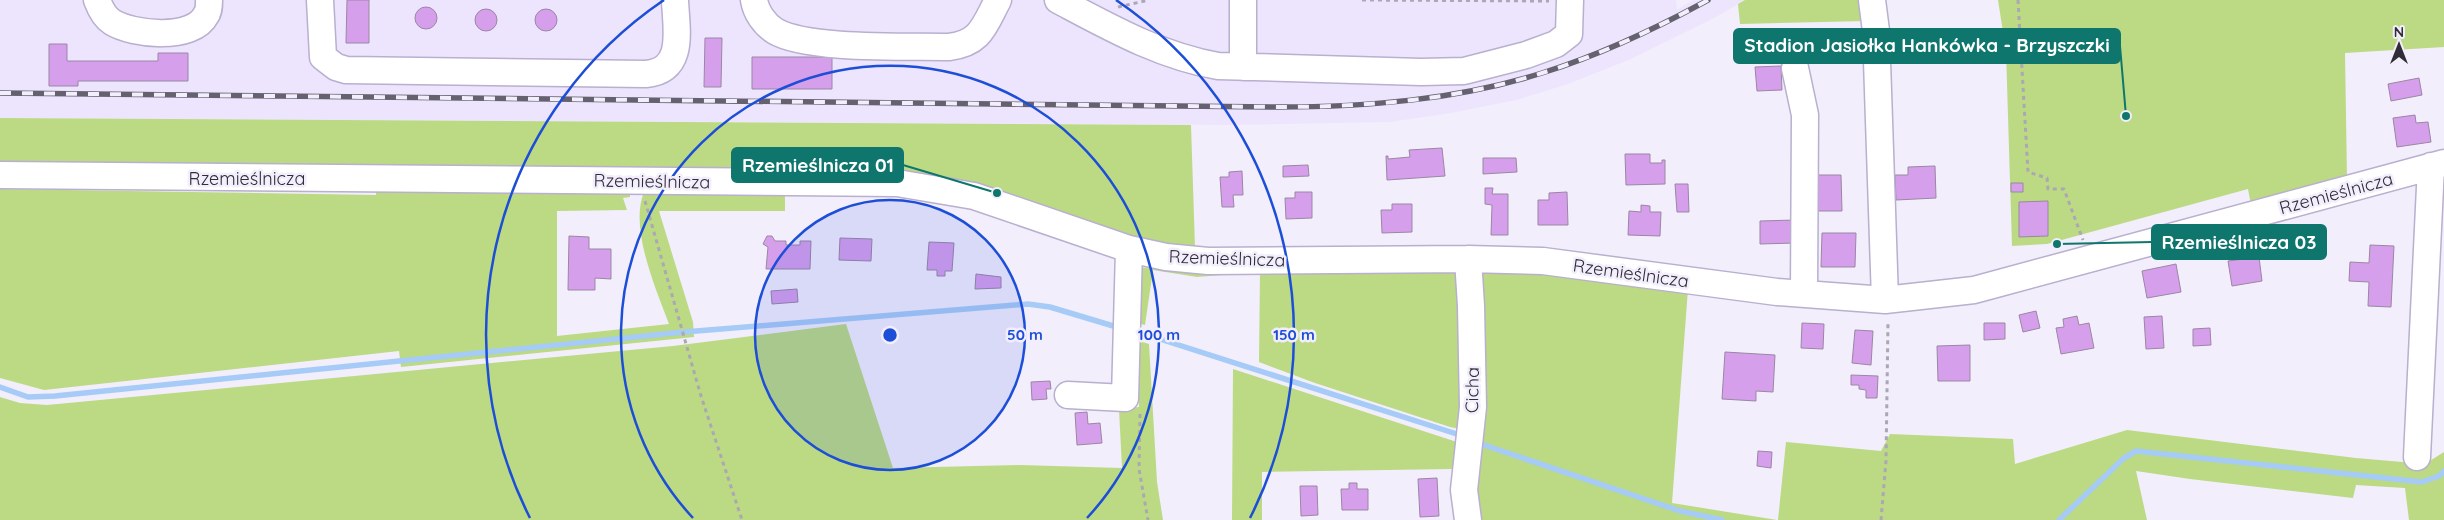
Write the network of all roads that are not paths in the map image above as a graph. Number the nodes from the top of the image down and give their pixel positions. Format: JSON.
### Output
{"nodes":[{"id":1,"x":97,"y":0,"type":"edge"},
{"id":2,"x":209,"y":0,"type":"edge"},
{"id":3,"x":320,"y":0,"type":"edge"},
{"id":4,"x":676,"y":0,"type":"edge"},
{"id":5,"x":754,"y":0,"type":"edge"},
{"id":6,"x":998,"y":0,"type":"edge"},
{"id":7,"x":1058,"y":0,"type":"edge"},
{"id":8,"x":1243,"y":0,"type":"edge"},
{"id":9,"x":1872,"y":0,"type":"edge"},
{"id":10,"x":1570,"y":1,"type":"edge"},
{"id":11,"x":1243,"y":67,"type":"junction"},
{"id":12,"x":1795,"y":68,"type":"dead end"},
{"id":13,"x":2437,"y":165,"type":"edge"},
{"id":14,"x":0,"y":175,"type":"edge"},
{"id":15,"x":1128,"y":249,"type":"junction"},
{"id":16,"x":1468,"y":259,"type":"junction"},
{"id":17,"x":1804,"y":294,"type":"junction"},
{"id":18,"x":1886,"y":300,"type":"junction"},
{"id":19,"x":1068,"y":394,"type":"dead end"},
{"id":20,"x":2417,"y":457,"type":"dead end"},
{"id":21,"x":1468,"y":520,"type":"edge"}],
"edges":[{"from":1,"to":2,"type":"street"},
{"from":3,"to":4,"type":"street"},
{"from":5,"to":6,"type":"street"},
{"from":7,"to":11,"type":"street"},
{"from":8,"to":11,"type":"street"},
{"from":9,"to":18,"type":"street"},
{"from":10,"to":11,"type":"street"},
{"from":12,"to":17,"type":"street"},
{"from":13,"to":18,"type":"street","name":"Rzemieślnicza"},
{"from":13,"to":20,"type":"street"},
{"from":14,"to":15,"type":"street","name":"Rzemieślnicza"},
{"from":15,"to":16,"type":"street","name":"Rzemieślnicza"},
{"from":15,"to":19,"type":"street"},
{"from":16,"to":17,"type":"street","name":"Rzemieślnicza"},
{"from":16,"to":21,"type":"street","name":"Cicha"},
{"from":17,"to":18,"type":"street","name":"Rzemieślnicza"}]}
